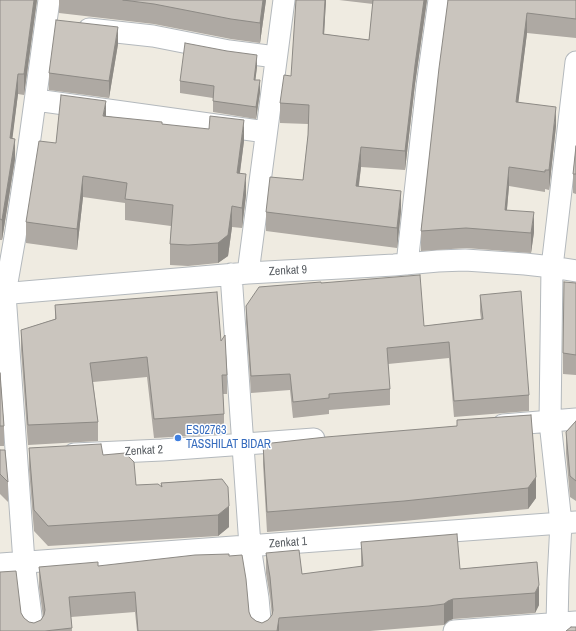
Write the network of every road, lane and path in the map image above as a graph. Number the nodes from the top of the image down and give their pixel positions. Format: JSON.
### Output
{"nodes":[{"id":1,"x":49,"y":0,"type":"edge"},
{"id":2,"x":284,"y":0,"type":"edge"},
{"id":3,"x":439,"y":0,"type":"edge"},
{"id":4,"x":59,"y":25,"type":"junction"},
{"id":5,"x":276,"y":57,"type":"junction"},
{"id":6,"x":576,"y":62,"type":"edge"},
{"id":7,"x":36,"y":100,"type":"junction"},
{"id":8,"x":266,"y":132,"type":"junction"},
{"id":9,"x":407,"y":264,"type":"junction"},
{"id":10,"x":552,"y":267,"type":"junction"},
{"id":11,"x":576,"y":271,"type":"edge"},
{"id":12,"x":240,"y":273,"type":"junction"},
{"id":13,"x":2,"y":294,"type":"edge"},
{"id":14,"x":576,"y":419,"type":"edge"},
{"id":15,"x":550,"y":422,"type":"junction"},
{"id":16,"x":482,"y":427,"type":"edge"},
{"id":17,"x":333,"y":438,"type":"edge"},
{"id":18,"x":244,"y":444,"type":"junction"},
{"id":19,"x":55,"y":455,"type":"edge"},
{"id":20,"x":17,"y":457,"type":"edge"},
{"id":21,"x":568,"y":522,"type":"edge"},
{"id":22,"x":250,"y":546,"type":"junction"},
{"id":23,"x":24,"y":562,"type":"junction"},
{"id":24,"x":0,"y":564,"type":"edge"},
{"id":25,"x":563,"y":626,"type":"edge"},
{"id":26,"x":33,"y":631,"type":"edge"},
{"id":27,"x":261,"y":631,"type":"edge"},
{"id":28,"x":454,"y":631,"type":"edge"}],
"edges":[{"from":1,"to":4,"type":"street"},
{"from":2,"to":5,"type":"street"},
{"from":3,"to":9,"type":"street"},
{"from":4,"to":5,"type":"street"},
{"from":4,"to":7,"type":"street"},
{"from":5,"to":8,"type":"street"},
{"from":6,"to":10,"type":"street"},
{"from":7,"to":8,"type":"street"},
{"from":7,"to":13,"type":"street"},
{"from":8,"to":12,"type":"street"},
{"from":9,"to":10,"type":"street","name":"Zenkat 9"},
{"from":9,"to":12,"type":"street","name":"Zenkat 9"},
{"from":10,"to":11,"type":"street","name":"Zenkat 9"},
{"from":10,"to":15,"type":"street"},
{"from":12,"to":13,"type":"street","name":"Zenkat 9"},
{"from":12,"to":18,"type":"street"},
{"from":13,"to":20,"type":"street"},
{"from":14,"to":15,"type":"street"},
{"from":15,"to":16,"type":"street"},
{"from":15,"to":21,"type":"street"},
{"from":17,"to":18,"type":"street","name":"Zenkat 2"},
{"from":18,"to":19,"type":"street","name":"Zenkat 2"},
{"from":18,"to":22,"type":"street"},
{"from":20,"to":23,"type":"street"},
{"from":21,"to":22,"type":"street","name":"Zenkat 1"},
{"from":21,"to":25,"type":"street"},
{"from":22,"to":23,"type":"street","name":"Zenkat 1"},
{"from":22,"to":27,"type":"street"},
{"from":23,"to":24,"type":"street","name":"Zenkat 1"},
{"from":23,"to":26,"type":"street"},
{"from":25,"to":28,"type":"street"}]}
